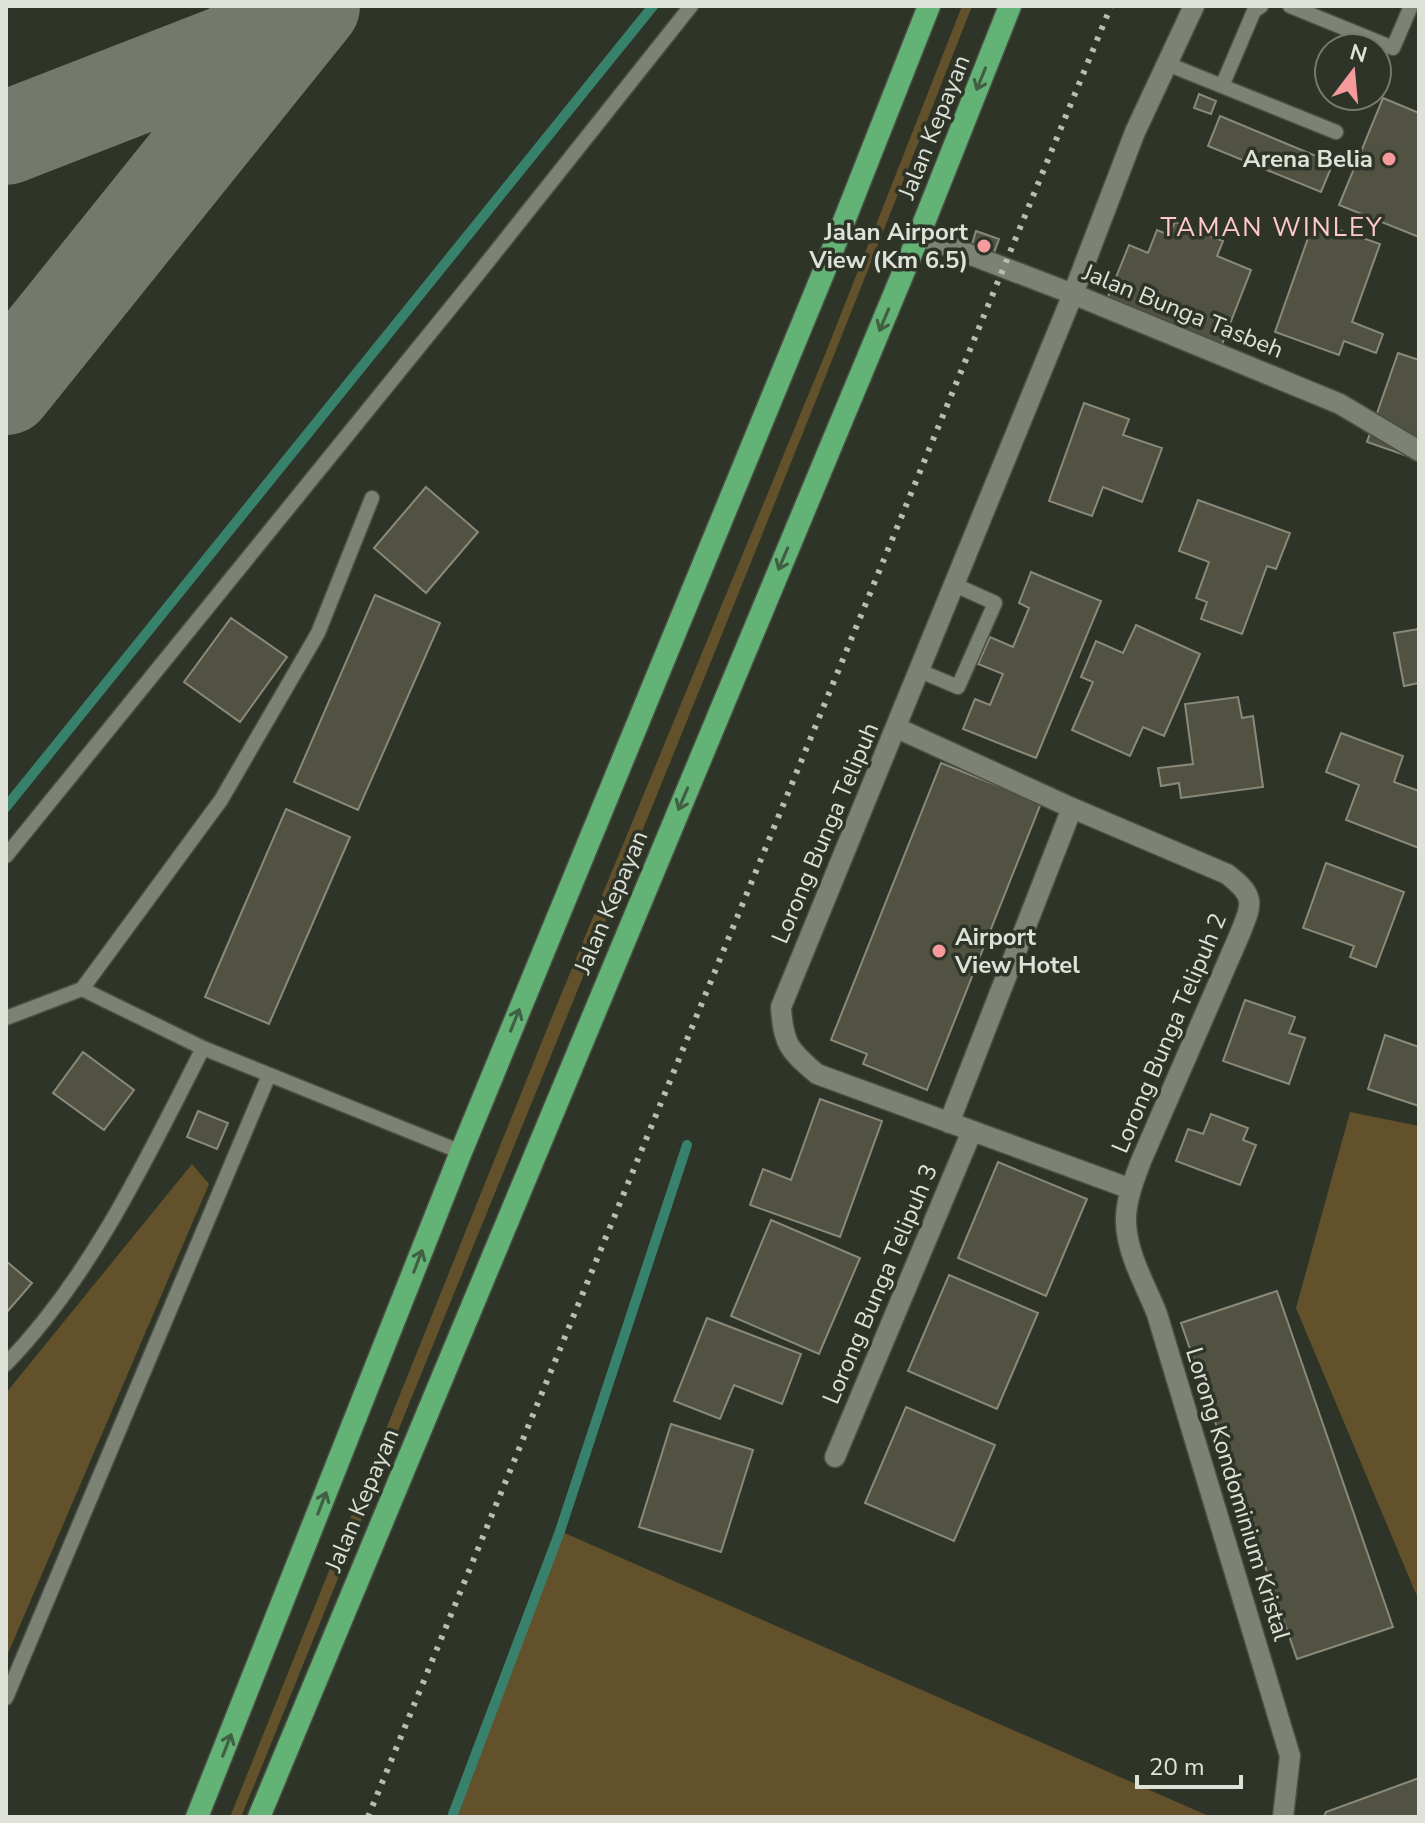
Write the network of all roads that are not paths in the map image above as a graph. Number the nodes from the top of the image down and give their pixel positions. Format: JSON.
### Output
{"nodes":[{"id":1,"x":691,"y":6,"type":"edge"},
{"id":2,"x":929,"y":6,"type":"edge"},
{"id":3,"x":1010,"y":6,"type":"edge"},
{"id":4,"x":1194,"y":6,"type":"edge"},
{"id":5,"x":1261,"y":6,"type":"edge"},
{"id":6,"x":1290,"y":6,"type":"edge"},
{"id":7,"x":1411,"y":6,"type":"edge"},
{"id":8,"x":1165,"y":63,"type":"junction"},
{"id":9,"x":1222,"y":86,"type":"junction"},
{"id":10,"x":1336,"y":132,"type":"dead end"},
{"id":11,"x":919,"y":235,"type":"junction"},
{"id":12,"x":1073,"y":294,"type":"junction"},
{"id":13,"x":1419,"y":451,"type":"edge"},
{"id":14,"x":372,"y":498,"type":"dead end"},
{"id":15,"x":953,"y":584,"type":"junction"},
{"id":16,"x":920,"y":671,"type":"junction"},
{"id":17,"x":897,"y":728,"type":"junction"},
{"id":18,"x":1072,"y":808,"type":"junction"},
{"id":19,"x":6,"y":856,"type":"edge"},
{"id":20,"x":82,"y":989,"type":"junction"},
{"id":21,"x":6,"y":1018,"type":"edge"},
{"id":22,"x":203,"y":1048,"type":"junction"},
{"id":23,"x":269,"y":1075,"type":"junction"},
{"id":24,"x":949,"y":1123,"type":"junction"},
{"id":25,"x":972,"y":1131,"type":"junction"},
{"id":26,"x":461,"y":1152,"type":"junction"},
{"id":27,"x":1131,"y":1189,"type":"junction"},
{"id":28,"x":6,"y":1364,"type":"edge"},
{"id":29,"x":835,"y":1457,"type":"dead end"},
{"id":30,"x":6,"y":1698,"type":"edge"},
{"id":31,"x":197,"y":1817,"type":"edge"},
{"id":32,"x":259,"y":1817,"type":"edge"},
{"id":33,"x":1283,"y":1817,"type":"edge"}],
"edges":[{"from":1,"to":19,"type":"lane"},
{"from":26,"to":2,"type":"highway","name":"Jalan Kepayan","one_way":true},
{"from":3,"to":11,"type":"highway","name":"Jalan Kepayan","one_way":true},
{"from":4,"to":8,"type":"street"},
{"from":5,"to":9,"type":"lane"},
{"from":6,"to":7,"type":"lane"},
{"from":8,"to":9,"type":"lane"},
{"from":8,"to":12,"type":"street"},
{"from":9,"to":10,"type":"lane"},
{"from":11,"to":12,"type":"street","name":"Jalan Bunga Tasbeh"},
{"from":11,"to":32,"type":"highway","name":"Jalan Kepayan","one_way":true},
{"from":12,"to":13,"type":"street","name":"Jalan Bunga Tasbeh"},
{"from":12,"to":15,"type":"street","name":"Lorong Bunga Telipuh"},
{"from":14,"to":20,"type":"lane"},
{"from":15,"to":16,"type":"street","name":"Lorong Bunga Telipuh"},
{"from":15,"to":16,"type":"lane"},
{"from":16,"to":17,"type":"street","name":"Lorong Bunga Telipuh"},
{"from":17,"to":18,"type":"street"},
{"from":17,"to":24,"type":"street","name":"Lorong Bunga Telipuh"},
{"from":18,"to":24,"type":"street"},
{"from":18,"to":27,"type":"street","name":"Lorong Bunga Telipuh 2"},
{"from":20,"to":21,"type":"lane"},
{"from":20,"to":22,"type":"lane"},
{"from":22,"to":23,"type":"lane"},
{"from":22,"to":28,"type":"lane"},
{"from":23,"to":26,"type":"lane"},
{"from":23,"to":30,"type":"lane"},
{"from":24,"to":25,"type":"street","name":"Lorong Bunga Telipuh"},
{"from":25,"to":27,"type":"street","name":"Lorong Bunga Telipuh"},
{"from":25,"to":29,"type":"street","name":"Lorong Bunga Telipuh 3"},
{"from":31,"to":26,"type":"highway","name":"Jalan Kepayan","one_way":true},
{"from":27,"to":33,"type":"street","name":"Lorong Kondominium Kristal"}]}
